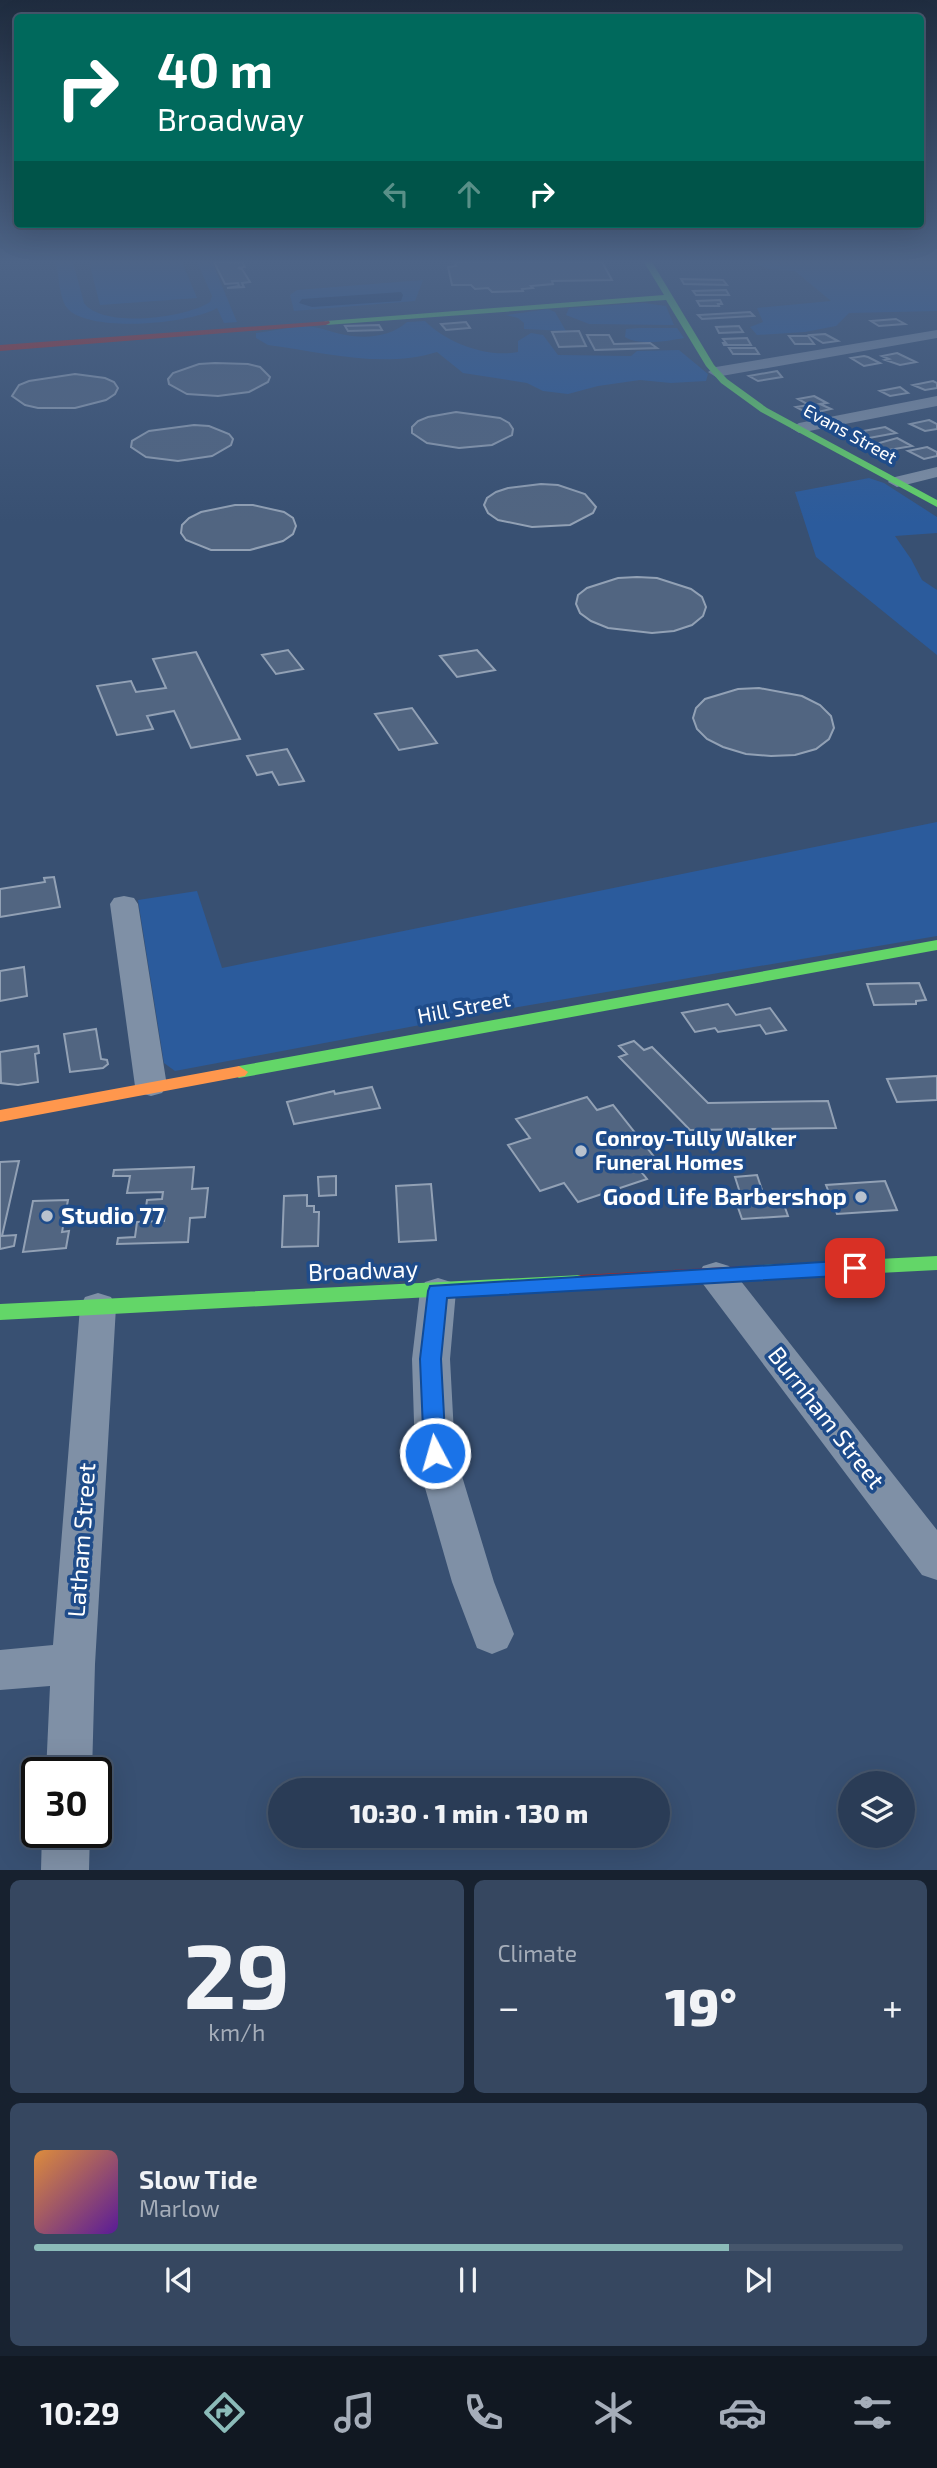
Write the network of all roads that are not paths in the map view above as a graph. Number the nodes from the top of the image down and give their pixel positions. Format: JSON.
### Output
{"nodes":[{"id":1,"x":701,"y":349,"type":"edge"},
{"id":2,"x":848,"y":349,"type":"edge"},
{"id":3,"x":716,"y":372,"type":"junction"},
{"id":4,"x":937,"y":401,"type":"edge"},
{"id":5,"x":799,"y":428,"type":"junction"},
{"id":6,"x":937,"y":472,"type":"edge"},
{"id":7,"x":897,"y":482,"type":"junction"},
{"id":8,"x":937,"y":504,"type":"edge"},
{"id":9,"x":124,"y":904,"type":"dead end"},
{"id":10,"x":936,"y":946,"type":"edge"},
{"id":11,"x":151,"y":1086,"type":"junction"},
{"id":12,"x":0,"y":1116,"type":"edge"},
{"id":13,"x":937,"y":1264,"type":"edge"},
{"id":14,"x":716,"y":1275,"type":"junction"},
{"id":15,"x":438,"y":1291,"type":"junction"},
{"id":16,"x":98,"y":1307,"type":"junction"},
{"id":17,"x":0,"y":1312,"type":"edge"},
{"id":18,"x":937,"y":1562,"type":"edge"},
{"id":19,"x":492,"y":1634,"type":"dead end"},
{"id":20,"x":73,"y":1664,"type":"junction"},
{"id":21,"x":0,"y":1670,"type":"edge"},
{"id":22,"x":70,"y":1757,"type":"edge"},
{"id":23,"x":66,"y":1848,"type":"edge"},
{"id":24,"x":65,"y":1870,"type":"edge"}],
"edges":[{"from":1,"to":3,"type":"street","name":"Evans Street"},
{"from":2,"to":3,"type":"street"},
{"from":3,"to":5,"type":"street","name":"Evans Street"},
{"from":4,"to":5,"type":"street"},
{"from":5,"to":7,"type":"street","name":"Evans Street"},
{"from":6,"to":7,"type":"street"},
{"from":7,"to":8,"type":"street","name":"Evans Street"},
{"from":9,"to":11,"type":"street"},
{"from":10,"to":11,"type":"street","name":"Hill Street"},
{"from":11,"to":12,"type":"street","name":"Hill Street"},
{"from":13,"to":14,"type":"street","name":"Broadway"},
{"from":14,"to":15,"type":"street","name":"Broadway"},
{"from":14,"to":18,"type":"street","name":"Burnham Street"},
{"from":15,"to":16,"type":"street","name":"Broadway"},
{"from":15,"to":19,"type":"street"},
{"from":16,"to":17,"type":"street","name":"Broadway"},
{"from":16,"to":20,"type":"street","name":"Latham Street"},
{"from":20,"to":21,"type":"street"},
{"from":20,"to":22,"type":"street","name":"Latham Street"},
{"from":23,"to":24,"type":"street"}]}
